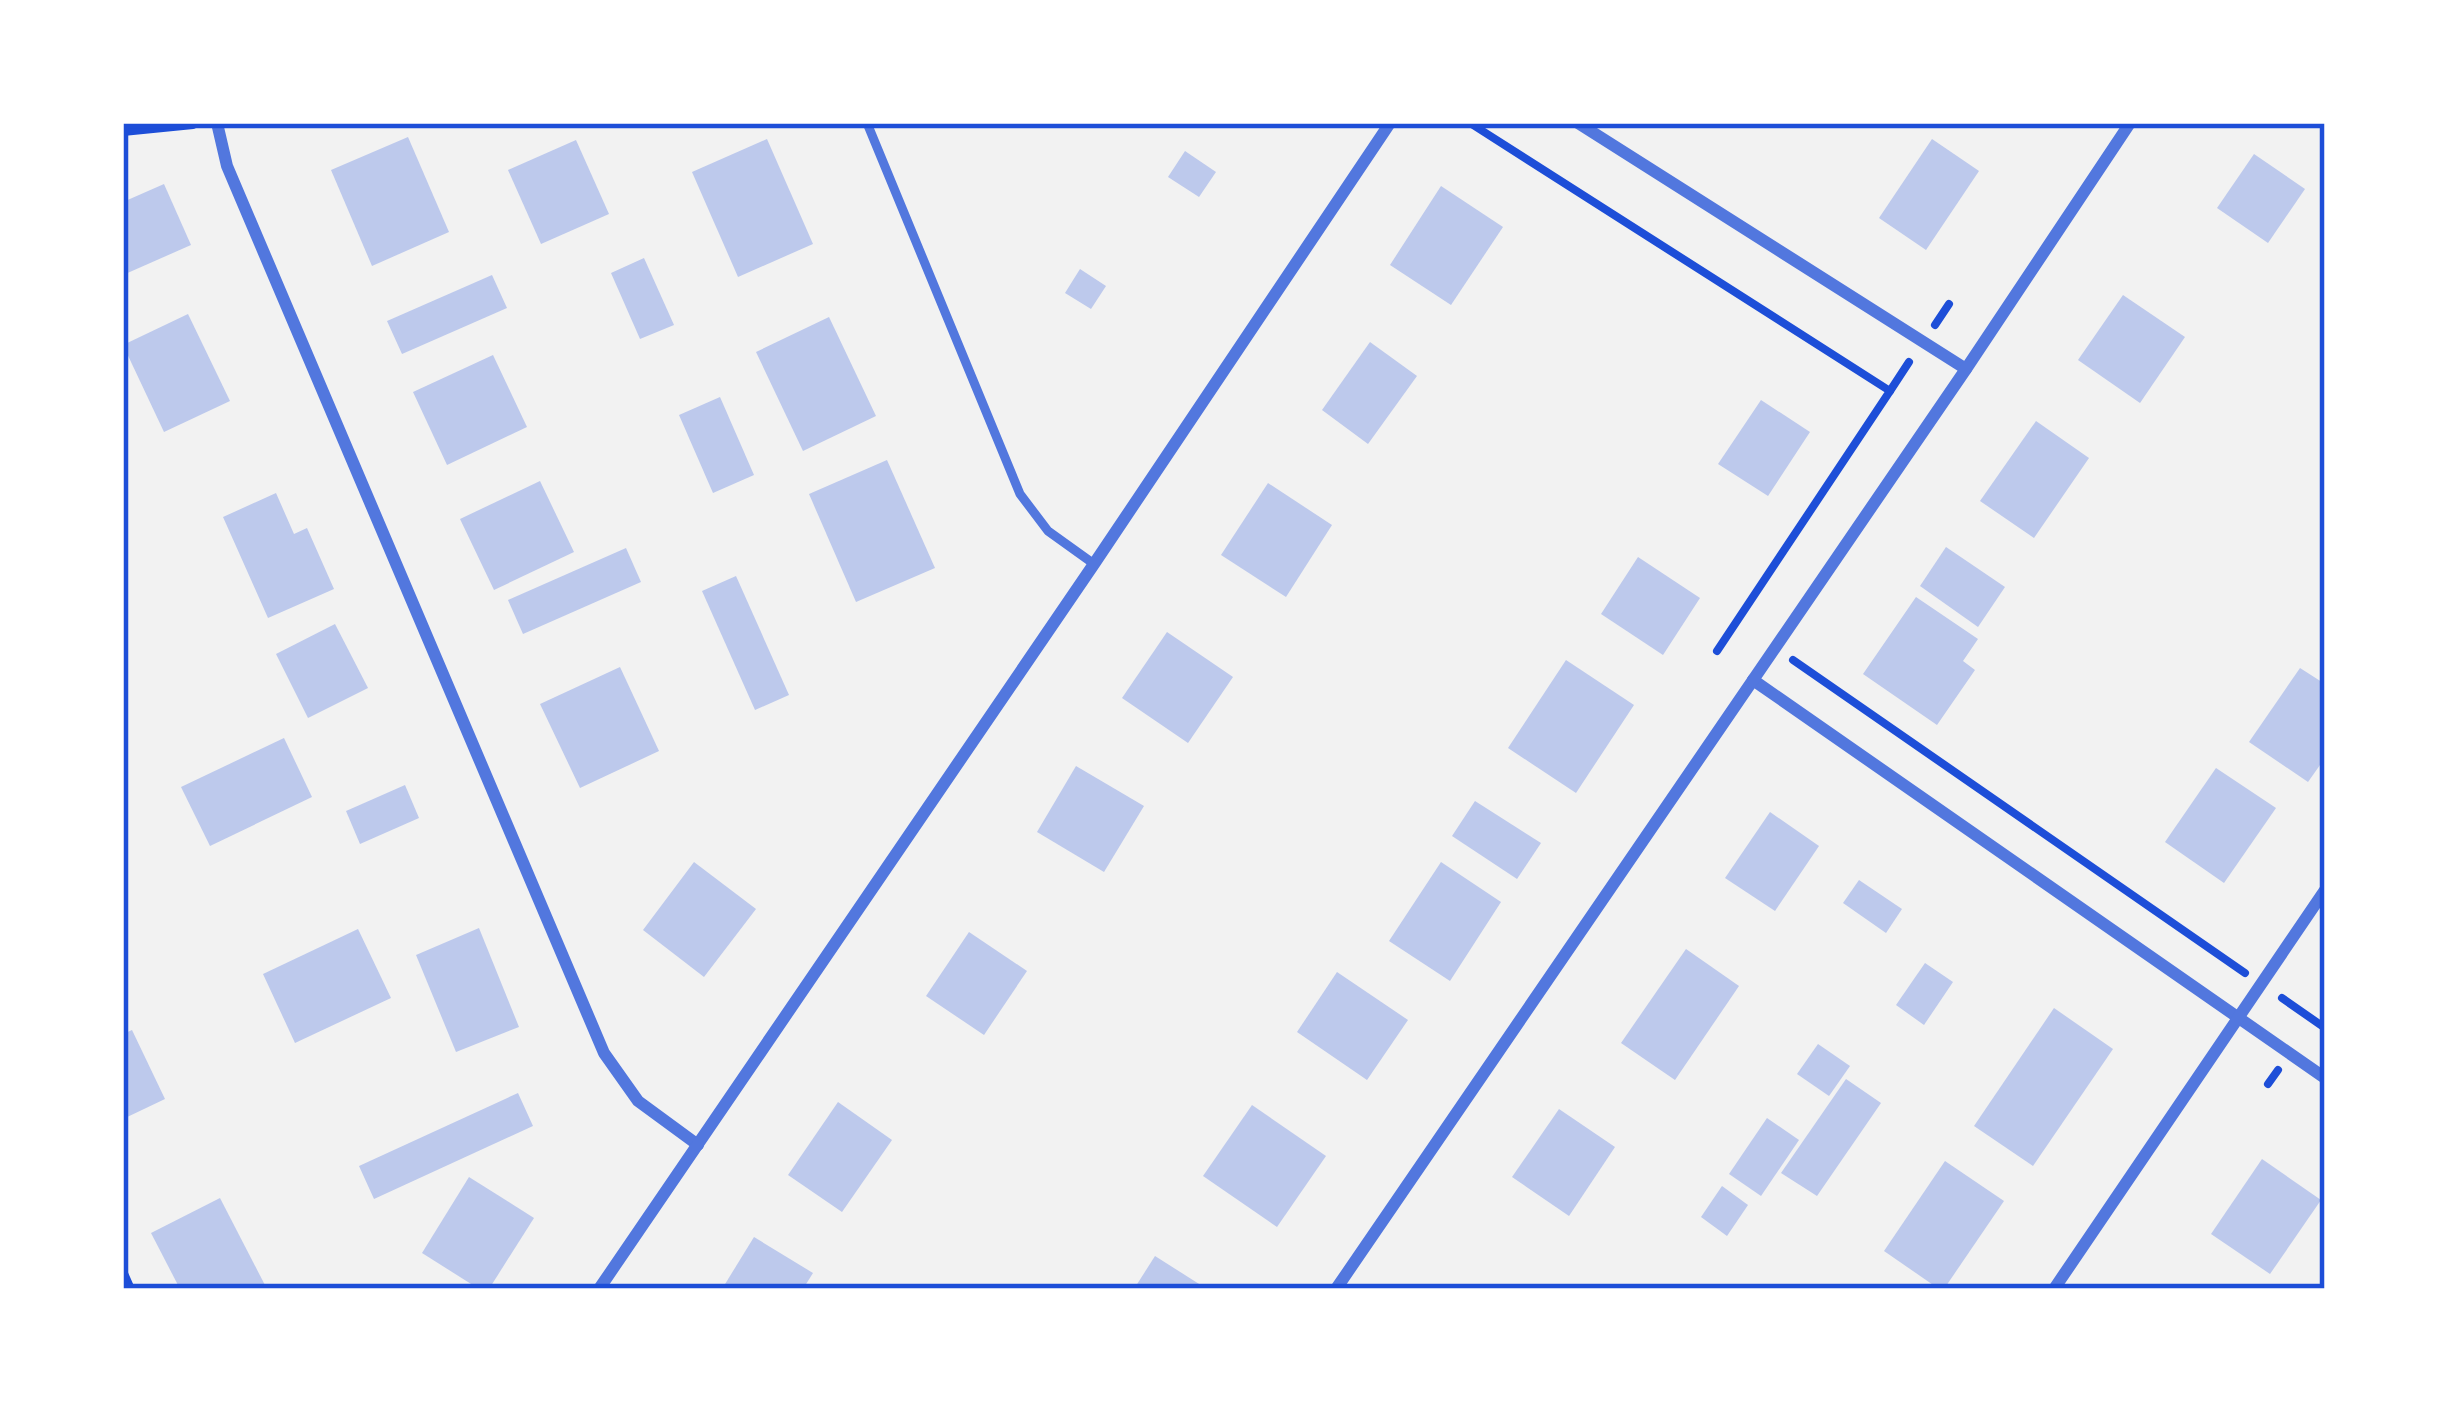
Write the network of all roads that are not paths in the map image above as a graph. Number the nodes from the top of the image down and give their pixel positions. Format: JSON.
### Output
{"nodes":[{"id":1,"x":217,"y":123,"type":"edge"},
{"id":2,"x":867,"y":123,"type":"edge"},
{"id":3,"x":1390,"y":123,"type":"edge"},
{"id":4,"x":1578,"y":123,"type":"edge"},
{"id":5,"x":2130,"y":123,"type":"edge"},
{"id":6,"x":1966,"y":369,"type":"junction"},
{"id":7,"x":1094,"y":563,"type":"junction"},
{"id":8,"x":1753,"y":680,"type":"junction"},
{"id":9,"x":2325,"y":890,"type":"edge"},
{"id":10,"x":2239,"y":1019,"type":"junction"},
{"id":11,"x":2325,"y":1078,"type":"edge"},
{"id":12,"x":698,"y":1145,"type":"junction"},
{"id":13,"x":599,"y":1289,"type":"edge"},
{"id":14,"x":1336,"y":1289,"type":"edge"},
{"id":15,"x":2054,"y":1289,"type":"edge"}],
"edges":[{"from":1,"to":12,"type":"street"},
{"from":2,"to":7,"type":"lane"},
{"from":3,"to":7,"type":"street"},
{"from":4,"to":6,"type":"street"},
{"from":5,"to":6,"type":"street"},
{"from":6,"to":8,"type":"street"},
{"from":7,"to":12,"type":"street"},
{"from":8,"to":10,"type":"street"},
{"from":8,"to":14,"type":"street"},
{"from":9,"to":10,"type":"street"},
{"from":10,"to":11,"type":"street"},
{"from":10,"to":15,"type":"street"},
{"from":12,"to":13,"type":"street"}]}
